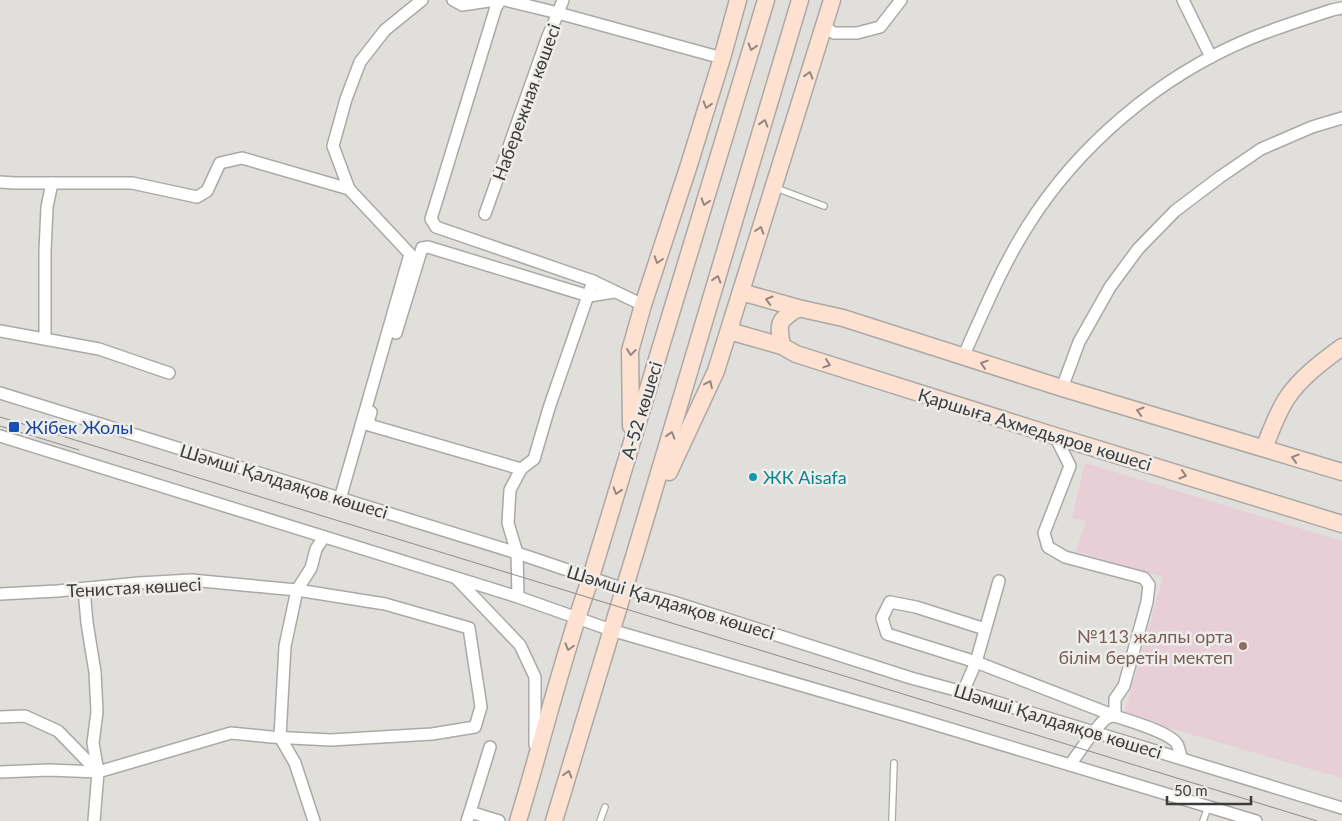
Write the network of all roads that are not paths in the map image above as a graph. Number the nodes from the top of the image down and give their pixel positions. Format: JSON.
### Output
{"nodes":[{"id":1,"x":422,"y":0,"type":"edge"},
{"id":2,"x":453,"y":0,"type":"edge"},
{"id":3,"x":496,"y":0,"type":"edge"},
{"id":4,"x":501,"y":0,"type":"edge"},
{"id":5,"x":505,"y":0,"type":"edge"},
{"id":6,"x":563,"y":0,"type":"edge"},
{"id":7,"x":738,"y":0,"type":"edge"},
{"id":8,"x":766,"y":0,"type":"edge"},
{"id":9,"x":800,"y":0,"type":"edge"},
{"id":10,"x":832,"y":0,"type":"edge"},
{"id":11,"x":901,"y":0,"type":"edge"},
{"id":12,"x":1183,"y":0,"type":"edge"},
{"id":13,"x":1342,"y":8,"type":"edge"},
{"id":14,"x":558,"y":12,"type":"junction"},
{"id":15,"x":825,"y":27,"type":"junction"},
{"id":16,"x":1211,"y":57,"type":"junction"},
{"id":17,"x":722,"y":58,"type":"junction"},
{"id":18,"x":1342,"y":118,"type":"edge"},
{"id":19,"x":0,"y":182,"type":"edge"},
{"id":20,"x":52,"y":183,"type":"junction"},
{"id":21,"x":774,"y":188,"type":"junction"},
{"id":22,"x":349,"y":189,"type":"junction"},
{"id":23,"x":824,"y":206,"type":"dead end"},
{"id":24,"x":485,"y":214,"type":"dead end"},
{"id":25,"x":593,"y":281,"type":"junction"},
{"id":26,"x":614,"y":292,"type":"junction"},
{"id":27,"x":741,"y":292,"type":"junction"},
{"id":28,"x":588,"y":296,"type":"junction"},
{"id":29,"x":644,"y":305,"type":"junction"},
{"id":30,"x":798,"y":308,"type":"junction"},
{"id":31,"x":728,"y":330,"type":"junction"},
{"id":32,"x":0,"y":331,"type":"edge"},
{"id":33,"x":45,"y":339,"type":"junction"},
{"id":34,"x":782,"y":346,"type":"junction"},
{"id":35,"x":1342,"y":347,"type":"edge"},
{"id":36,"x":963,"y":357,"type":"junction"},
{"id":37,"x":169,"y":373,"type":"dead end"},
{"id":38,"x":1062,"y":388,"type":"junction"},
{"id":39,"x":0,"y":394,"type":"edge"},
{"id":40,"x":0,"y":436,"type":"edge"},
{"id":41,"x":1055,"y":436,"type":"junction"},
{"id":42,"x":631,"y":442,"type":"junction"},
{"id":43,"x":1264,"y":448,"type":"junction"},
{"id":44,"x":521,"y":469,"type":"junction"},
{"id":45,"x":1342,"y":472,"type":"edge"},
{"id":46,"x":340,"y":499,"type":"junction"},
{"id":47,"x":1342,"y":524,"type":"edge"},
{"id":48,"x":324,"y":537,"type":"junction"},
{"id":49,"x":639,"y":540,"type":"junction"},
{"id":50,"x":517,"y":553,"type":"junction"},
{"id":51,"x":455,"y":577,"type":"junction"},
{"id":52,"x":591,"y":578,"type":"junction"},
{"id":53,"x":999,"y":581,"type":"dead end"},
{"id":54,"x":84,"y":589,"type":"junction"},
{"id":55,"x":624,"y":589,"type":"junction"},
{"id":56,"x":298,"y":590,"type":"junction"},
{"id":57,"x":0,"y":594,"type":"edge"},
{"id":58,"x":518,"y":597,"type":"junction"},
{"id":59,"x":577,"y":618,"type":"junction"},
{"id":60,"x":985,"y":629,"type":"junction"},
{"id":61,"x":611,"y":630,"type":"junction"},
{"id":62,"x":976,"y":662,"type":"junction"},
{"id":63,"x":963,"y":692,"type":"junction"},
{"id":64,"x":1115,"y":716,"type":"junction"},
{"id":65,"x":0,"y":717,"type":"edge"},
{"id":66,"x":1094,"y":732,"type":"junction"},
{"id":67,"x":280,"y":737,"type":"junction"},
{"id":68,"x":490,"y":747,"type":"dead end"},
{"id":69,"x":1182,"y":759,"type":"junction"},
{"id":70,"x":894,"y":763,"type":"dead end"},
{"id":71,"x":536,"y":765,"type":"junction"},
{"id":72,"x":1070,"y":765,"type":"junction"},
{"id":73,"x":0,"y":772,"type":"edge"},
{"id":74,"x":98,"y":772,"type":"junction"},
{"id":75,"x":1208,"y":806,"type":"junction"},
{"id":76,"x":605,"y":807,"type":"dead end"},
{"id":77,"x":1342,"y":808,"type":"edge"},
{"id":78,"x":469,"y":816,"type":"edge"},
{"id":79,"x":94,"y":821,"type":"edge"},
{"id":80,"x":314,"y":821,"type":"edge"},
{"id":81,"x":499,"y":821,"type":"edge"},
{"id":82,"x":518,"y":821,"type":"edge"},
{"id":83,"x":554,"y":821,"type":"edge"},
{"id":84,"x":600,"y":821,"type":"edge"},
{"id":85,"x":892,"y":821,"type":"edge"},
{"id":86,"x":1204,"y":821,"type":"edge"},
{"id":87,"x":1256,"y":821,"type":"edge"}],
"edges":[{"from":1,"to":22,"type":"street"},
{"from":2,"to":3,"type":"street"},
{"from":4,"to":25,"type":"street"},
{"from":5,"to":14,"type":"street","name":"Набережная көшесі"},
{"from":6,"to":14,"type":"street"},
{"from":7,"to":17,"type":"street"},
{"from":8,"to":42,"type":"street","name":"А-52 көшесі","one_way":true},
{"from":49,"to":9,"type":"street","name":"А-52 көшесі","one_way":true},
{"from":10,"to":15,"type":"street"},
{"from":11,"to":15,"type":"street"},
{"from":12,"to":16,"type":"street"},
{"from":13,"to":16,"type":"street"},
{"from":14,"to":17,"type":"street"},
{"from":14,"to":24,"type":"street","name":"Набережная көшесі"},
{"from":21,"to":15,"type":"street","one_way":true},
{"from":16,"to":36,"type":"street"},
{"from":17,"to":29,"type":"street","one_way":true},
{"from":18,"to":38,"type":"street"},
{"from":19,"to":20,"type":"street"},
{"from":20,"to":22,"type":"street"},
{"from":20,"to":33,"type":"street"},
{"from":21,"to":23,"type":"lane"},
{"from":27,"to":21,"type":"street","one_way":true},
{"from":22,"to":46,"type":"street"},
{"from":25,"to":26,"type":"street"},
{"from":25,"to":28,"type":"street"},
{"from":26,"to":28,"type":"street"},
{"from":26,"to":29,"type":"street"},
{"from":30,"to":27,"type":"street","one_way":true},
{"from":27,"to":31,"type":"street"},
{"from":28,"to":44,"type":"street"},
{"from":28,"to":44,"type":"street"},
{"from":29,"to":42,"type":"street","one_way":true},
{"from":30,"to":34,"type":"street"},
{"from":30,"to":36,"type":"street"},
{"from":31,"to":34,"type":"street","name":"Қаршыға Ахмедьяров көшесі"},
{"from":49,"to":31,"type":"street","one_way":true},
{"from":32,"to":33,"type":"street"},
{"from":33,"to":37,"type":"street"},
{"from":34,"to":41,"type":"street","name":"Қаршыға Ахмедьяров көшесі","one_way":true},
{"from":35,"to":43,"type":"street"},
{"from":38,"to":36,"type":"street","one_way":true},
{"from":43,"to":38,"type":"street","one_way":true},
{"from":39,"to":46,"type":"street","name":"Шәмші Қалдаяқов көшесі"},
{"from":40,"to":48,"type":"street"},
{"from":41,"to":47,"type":"street","name":"Қаршыға Ахмедьяров көшесі","one_way":true},
{"from":41,"to":64,"type":"street"},
{"from":42,"to":52,"type":"street","name":"А-52 көшесі","one_way":true},
{"from":45,"to":43,"type":"street","one_way":true},
{"from":44,"to":50,"type":"street"},
{"from":46,"to":50,"type":"street","name":"Шәмші Қалдаяқов көшесі"},
{"from":48,"to":51,"type":"street"},
{"from":48,"to":56,"type":"street"},
{"from":49,"to":55,"type":"street","name":"А-52 көшесі"},
{"from":50,"to":52,"type":"street","name":"Шәмші Қалдаяқов көшесі"},
{"from":50,"to":58,"type":"street"},
{"from":51,"to":58,"type":"street"},
{"from":51,"to":71,"type":"street"},
{"from":52,"to":55,"type":"street","name":"Шәмші Қалдаяқов көшесі"},
{"from":52,"to":59,"type":"street","name":"А-52 көшесі"},
{"from":53,"to":60,"type":"street"},
{"from":54,"to":56,"type":"street","name":"Тенистая көшесі"},
{"from":54,"to":57,"type":"street","name":"Тенистая көшесі"},
{"from":54,"to":74,"type":"street"},
{"from":55,"to":61,"type":"street","name":"А-52 көшесі"},
{"from":55,"to":63,"type":"street","name":"Шәмші Қалдаяқов көшесі"},
{"from":56,"to":67,"type":"street"},
{"from":56,"to":67,"type":"street","name":"Тенистая көшесі"},
{"from":58,"to":59,"type":"street"},
{"from":59,"to":61,"type":"street"},
{"from":59,"to":71,"type":"street","name":"А-52 көшесі","one_way":true},
{"from":60,"to":62,"type":"street"},
{"from":60,"to":62,"type":"street"},
{"from":61,"to":72,"type":"street"},
{"from":83,"to":61,"type":"street","name":"А-52 көшесі","one_way":true},
{"from":62,"to":63,"type":"street"},
{"from":62,"to":64,"type":"street"},
{"from":63,"to":66,"type":"street","name":"Шәмші Қалдаяқов көшесі"},
{"from":64,"to":66,"type":"street"},
{"from":64,"to":69,"type":"street"},
{"from":65,"to":74,"type":"street"},
{"from":66,"to":69,"type":"street","name":"Шәмші Қалдаяқов көшесі"},
{"from":66,"to":72,"type":"street"},
{"from":67,"to":74,"type":"street"},
{"from":67,"to":80,"type":"street"},
{"from":68,"to":78,"type":"street"},
{"from":69,"to":77,"type":"street","name":"Шәмші Қалдаяқов көшесі"},
{"from":70,"to":85,"type":"lane"},
{"from":71,"to":82,"type":"street","name":"А-52 көшесі"},
{"from":72,"to":75,"type":"street"},
{"from":73,"to":74,"type":"street"},
{"from":74,"to":79,"type":"street"},
{"from":75,"to":86,"type":"lane"},
{"from":75,"to":87,"type":"street"},
{"from":76,"to":84,"type":"lane"},
{"from":78,"to":81,"type":"street"}]}
